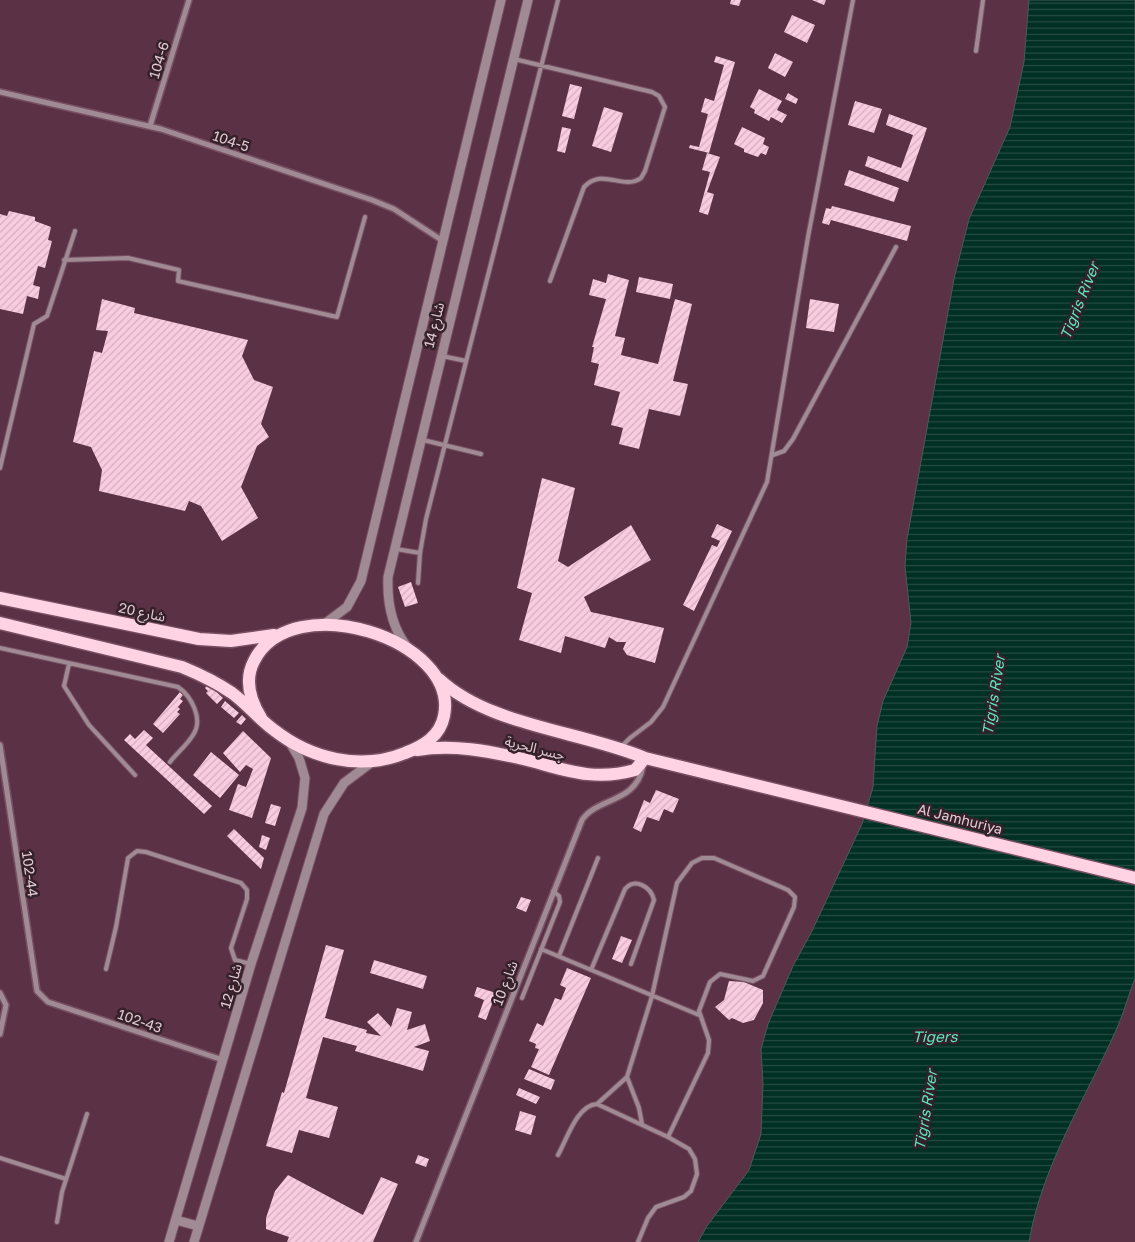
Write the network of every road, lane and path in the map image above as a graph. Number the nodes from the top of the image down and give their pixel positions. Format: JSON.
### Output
{"nodes":[{"id":1,"x":189,"y":0,"type":"edge"},
{"id":2,"x":501,"y":0,"type":"edge"},
{"id":3,"x":528,"y":0,"type":"edge"},
{"id":4,"x":558,"y":0,"type":"edge"},
{"id":5,"x":853,"y":0,"type":"edge"},
{"id":6,"x":984,"y":0,"type":"edge"},
{"id":7,"x":976,"y":51,"type":"dead end"},
{"id":8,"x":514,"y":59,"type":"junction"},
{"id":9,"x":541,"y":65,"type":"junction"},
{"id":10,"x":0,"y":92,"type":"edge"},
{"id":11,"x":150,"y":126,"type":"junction"},
{"id":12,"x":365,"y":217,"type":"dead end"},
{"id":13,"x":75,"y":231,"type":"dead end"},
{"id":14,"x":443,"y":241,"type":"junction"},
{"id":15,"x":896,"y":247,"type":"dead end"},
{"id":16,"x":64,"y":260,"type":"junction"},
{"id":17,"x":550,"y":280,"type":"dead end"},
{"id":18,"x":441,"y":356,"type":"junction"},
{"id":19,"x":466,"y":361,"type":"junction"},
{"id":20,"x":421,"y":439,"type":"junction"},
{"id":21,"x":446,"y":445,"type":"junction"},
{"id":22,"x":481,"y":454,"type":"dead end"},
{"id":23,"x":772,"y":455,"type":"junction"},
{"id":24,"x":0,"y":468,"type":"edge"},
{"id":25,"x":394,"y":549,"type":"junction"},
{"id":26,"x":420,"y":553,"type":"junction"},
{"id":27,"x":418,"y":583,"type":"dead end"},
{"id":28,"x":0,"y":598,"type":"edge"},
{"id":29,"x":0,"y":622,"type":"edge"},
{"id":30,"x":323,"y":624,"type":"junction"},
{"id":31,"x":279,"y":633,"type":"junction"},
{"id":32,"x":0,"y":648,"type":"edge"},
{"id":33,"x":413,"y":654,"type":"junction"},
{"id":34,"x":69,"y":664,"type":"junction"},
{"id":35,"x":436,"y":677,"type":"junction"},
{"id":36,"x":261,"y":718,"type":"junction"},
{"id":37,"x":288,"y":740,"type":"junction"},
{"id":38,"x":0,"y":745,"type":"edge"},
{"id":39,"x":621,"y":748,"type":"junction"},
{"id":40,"x":412,"y":750,"type":"junction"},
{"id":41,"x":645,"y":758,"type":"junction"},
{"id":42,"x":373,"y":761,"type":"junction"},
{"id":43,"x":170,"y":762,"type":"dead end"},
{"id":44,"x":135,"y":775,"type":"dead end"},
{"id":45,"x":778,"y":789,"type":"joint"},
{"id":46,"x":598,"y":858,"type":"dead end"},
{"id":47,"x":1135,"y":878,"type":"edge"},
{"id":48,"x":553,"y":891,"type":"junction"},
{"id":49,"x":541,"y":949,"type":"junction"},
{"id":50,"x":559,"y":956,"type":"junction"},
{"id":51,"x":251,"y":964,"type":"junction"},
{"id":52,"x":631,"y":964,"type":"dead end"},
{"id":53,"x":106,"y":969,"type":"dead end"},
{"id":54,"x":591,"y":970,"type":"junction"},
{"id":55,"x":0,"y":993,"type":"edge"},
{"id":56,"x":652,"y":996,"type":"junction"},
{"id":57,"x":522,"y":998,"type":"dead end"},
{"id":58,"x":48,"y":1002,"type":"joint"},
{"id":59,"x":699,"y":1015,"type":"junction"},
{"id":60,"x":0,"y":1034,"type":"edge"},
{"id":61,"x":224,"y":1060,"type":"junction"},
{"id":62,"x":627,"y":1077,"type":"junction"},
{"id":63,"x":597,"y":1104,"type":"junction"},
{"id":64,"x":87,"y":1114,"type":"dead end"},
{"id":65,"x":642,"y":1124,"type":"junction"},
{"id":66,"x":668,"y":1136,"type":"junction"},
{"id":67,"x":558,"y":1155,"type":"dead end"},
{"id":68,"x":0,"y":1158,"type":"edge"},
{"id":69,"x":66,"y":1180,"type":"junction"},
{"id":70,"x":176,"y":1220,"type":"junction"},
{"id":71,"x":57,"y":1222,"type":"dead end"},
{"id":72,"x":198,"y":1226,"type":"junction"},
{"id":73,"x":170,"y":1242,"type":"edge"},
{"id":74,"x":194,"y":1242,"type":"edge"},
{"id":75,"x":416,"y":1242,"type":"edge"},
{"id":76,"x":638,"y":1242,"type":"edge"}],
"edges":[{"from":1,"to":11,"type":"street","name":"104-6"},
{"from":2,"to":14,"type":"street","name":"شارع 14"},
{"from":3,"to":8,"type":"street","name":"شارع 14"},
{"from":4,"to":9,"type":"lane"},
{"from":5,"to":23,"type":"lane"},
{"from":6,"to":7,"type":"lane"},
{"from":8,"to":9,"type":"lane"},
{"from":8,"to":18,"type":"street","name":"شارع 14"},
{"from":9,"to":17,"type":"lane"},
{"from":9,"to":19,"type":"lane"},
{"from":10,"to":11,"type":"street","name":"104-5"},
{"from":11,"to":14,"type":"street","name":"104-5"},
{"from":12,"to":16,"type":"lane"},
{"from":13,"to":16,"type":"lane"},
{"from":14,"to":30,"type":"street","name":"شارع 14"},
{"from":15,"to":23,"type":"lane"},
{"from":16,"to":24,"type":"lane"},
{"from":18,"to":19,"type":"lane"},
{"from":18,"to":20,"type":"street","name":"شارع 14"},
{"from":19,"to":21,"type":"lane"},
{"from":20,"to":21,"type":"lane"},
{"from":20,"to":25,"type":"street","name":"شارع 14"},
{"from":21,"to":22,"type":"lane"},
{"from":21,"to":26,"type":"lane"},
{"from":23,"to":39,"type":"lane"},
{"from":25,"to":26,"type":"lane"},
{"from":25,"to":33,"type":"street","name":"شارع 14"},
{"from":26,"to":27,"type":"lane"},
{"from":28,"to":31,"type":"main road","name":"شارع 20"},
{"from":29,"to":36,"type":"main road"},
{"from":30,"to":31,"type":"main road"},
{"from":30,"to":33,"type":"main road"},
{"from":31,"to":36,"type":"main road"},
{"from":32,"to":34,"type":"lane"},
{"from":33,"to":35,"type":"main road"},
{"from":34,"to":43,"type":"lane"},
{"from":34,"to":44,"type":"lane"},
{"from":35,"to":39,"type":"main road","name":"جسر الحرية"},
{"from":35,"to":40,"type":"main road"},
{"from":36,"to":37,"type":"main road"},
{"from":37,"to":42,"type":"main road"},
{"from":37,"to":51,"type":"street","name":"شارع 12"},
{"from":38,"to":58,"type":"street","name":"102-44"},
{"from":39,"to":41,"type":"main road","name":"جسر الحرية"},
{"from":40,"to":41,"type":"main road","name":"جسر الحرية"},
{"from":40,"to":42,"type":"main road"},
{"from":41,"to":45,"type":"main road","name":"جسر الحرية"},
{"from":41,"to":48,"type":"street","name":"شارع 10"},
{"from":42,"to":72,"type":"street"},
{"from":45,"to":47,"type":"main road","name":"Al Jamhuriya"},
{"from":46,"to":50,"type":"lane"},
{"from":48,"to":49,"type":"lane"},
{"from":48,"to":75,"type":"street","name":"شارع 10"},
{"from":49,"to":50,"type":"lane"},
{"from":49,"to":57,"type":"lane"},
{"from":50,"to":54,"type":"lane"},
{"from":51,"to":53,"type":"lane"},
{"from":51,"to":61,"type":"street","name":"شارع 12"},
{"from":52,"to":54,"type":"lane"},
{"from":54,"to":56,"type":"lane"},
{"from":55,"to":60,"type":"street"},
{"from":56,"to":59,"type":"lane"},
{"from":56,"to":59,"type":"lane"},
{"from":56,"to":62,"type":"lane"},
{"from":58,"to":61,"type":"street","name":"102-43"},
{"from":59,"to":66,"type":"lane"},
{"from":61,"to":70,"type":"street","name":"شارع 12"},
{"from":62,"to":63,"type":"lane"},
{"from":62,"to":65,"type":"lane"},
{"from":63,"to":65,"type":"lane"},
{"from":63,"to":67,"type":"lane"},
{"from":64,"to":69,"type":"lane"},
{"from":65,"to":66,"type":"lane"},
{"from":66,"to":76,"type":"lane"},
{"from":68,"to":69,"type":"lane"},
{"from":69,"to":71,"type":"lane"},
{"from":70,"to":72,"type":"street"},
{"from":70,"to":73,"type":"street","name":"شارع 12"},
{"from":72,"to":74,"type":"street"}]}
